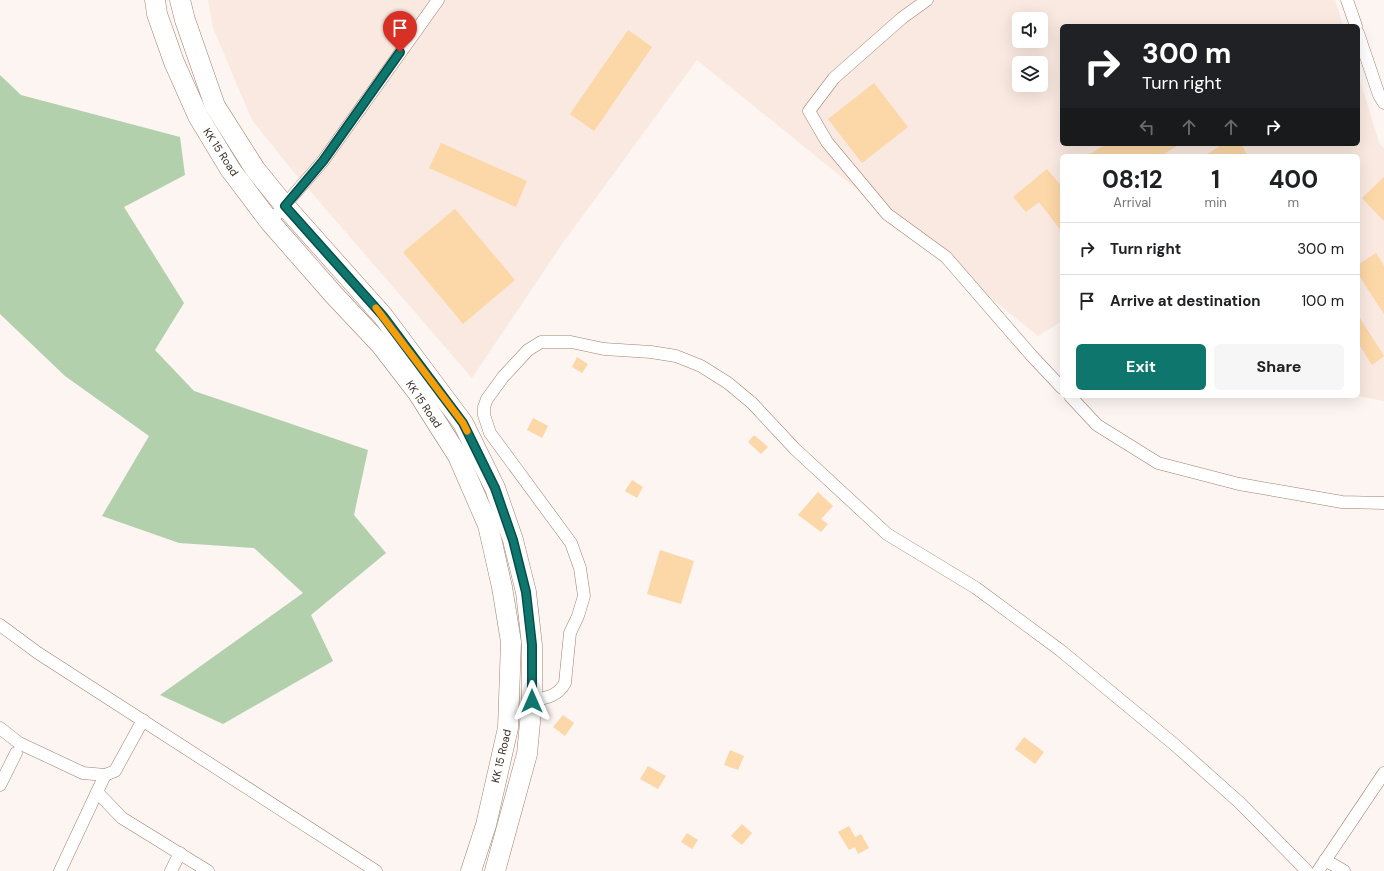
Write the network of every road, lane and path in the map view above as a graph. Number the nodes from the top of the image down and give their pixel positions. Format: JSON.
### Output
{"nodes":[{"id":1,"x":155,"y":0,"type":"edge"},
{"id":2,"x":180,"y":0,"type":"edge"},
{"id":3,"x":438,"y":0,"type":"edge"},
{"id":4,"x":927,"y":0,"type":"edge"},
{"id":5,"x":1347,"y":0,"type":"edge"},
{"id":6,"x":1355,"y":24,"type":"edge"},
{"id":7,"x":1360,"y":39,"type":"edge"},
{"id":8,"x":1384,"y":103,"type":"edge"},
{"id":9,"x":285,"y":206,"type":"junction"},
{"id":10,"x":270,"y":222,"type":"junction"},
{"id":11,"x":1060,"y":386,"type":"edge"},
{"id":12,"x":1072,"y":398,"type":"edge"},
{"id":13,"x":1384,"y":503,"type":"edge"},
{"id":14,"x":0,"y":625,"type":"edge"},
{"id":15,"x":532,"y":701,"type":"junction"},
{"id":16,"x":143,"y":720,"type":"junction"},
{"id":17,"x":0,"y":728,"type":"edge"},
{"id":18,"x":16,"y":753,"type":"dead end"},
{"id":19,"x":1384,"y":773,"type":"edge"},
{"id":20,"x":105,"y":775,"type":"junction"},
{"id":21,"x":0,"y":785,"type":"edge"},
{"id":22,"x":97,"y":792,"type":"junction"},
{"id":23,"x":180,"y":853,"type":"junction"},
{"id":24,"x":1325,"y":860,"type":"junction"},
{"id":25,"x":60,"y":871,"type":"edge"},
{"id":26,"x":171,"y":871,"type":"edge"},
{"id":27,"x":208,"y":871,"type":"edge"},
{"id":28,"x":376,"y":871,"type":"edge"},
{"id":29,"x":470,"y":871,"type":"edge"},
{"id":30,"x":495,"y":871,"type":"edge"},
{"id":31,"x":1307,"y":871,"type":"edge"},
{"id":32,"x":1318,"y":871,"type":"edge"},
{"id":33,"x":1344,"y":871,"type":"edge"}],
"edges":[{"from":1,"to":10,"type":"highway","name":"KK 15 Road"},
{"from":2,"to":9,"type":"highway","name":"KK 15 Road"},
{"from":3,"to":9,"type":"street"},
{"from":4,"to":11,"type":"street"},
{"from":5,"to":6,"type":"street"},
{"from":7,"to":8,"type":"street"},
{"from":9,"to":10,"type":"street"},
{"from":9,"to":15,"type":"highway","name":"KK 15 Road"},
{"from":10,"to":29,"type":"highway","name":"KK 15 Road"},
{"from":12,"to":13,"type":"street"},
{"from":14,"to":16,"type":"street"},
{"from":15,"to":30,"type":"highway","name":"KK 15 Road"},
{"from":15,"to":31,"type":"street"},
{"from":16,"to":20,"type":"street"},
{"from":16,"to":28,"type":"street"},
{"from":17,"to":20,"type":"street"},
{"from":18,"to":21,"type":"street"},
{"from":19,"to":24,"type":"street"},
{"from":20,"to":22,"type":"street"},
{"from":22,"to":23,"type":"street"},
{"from":22,"to":25,"type":"street"},
{"from":23,"to":26,"type":"street"},
{"from":23,"to":27,"type":"street"},
{"from":24,"to":32,"type":"street"},
{"from":24,"to":33,"type":"street"}]}
